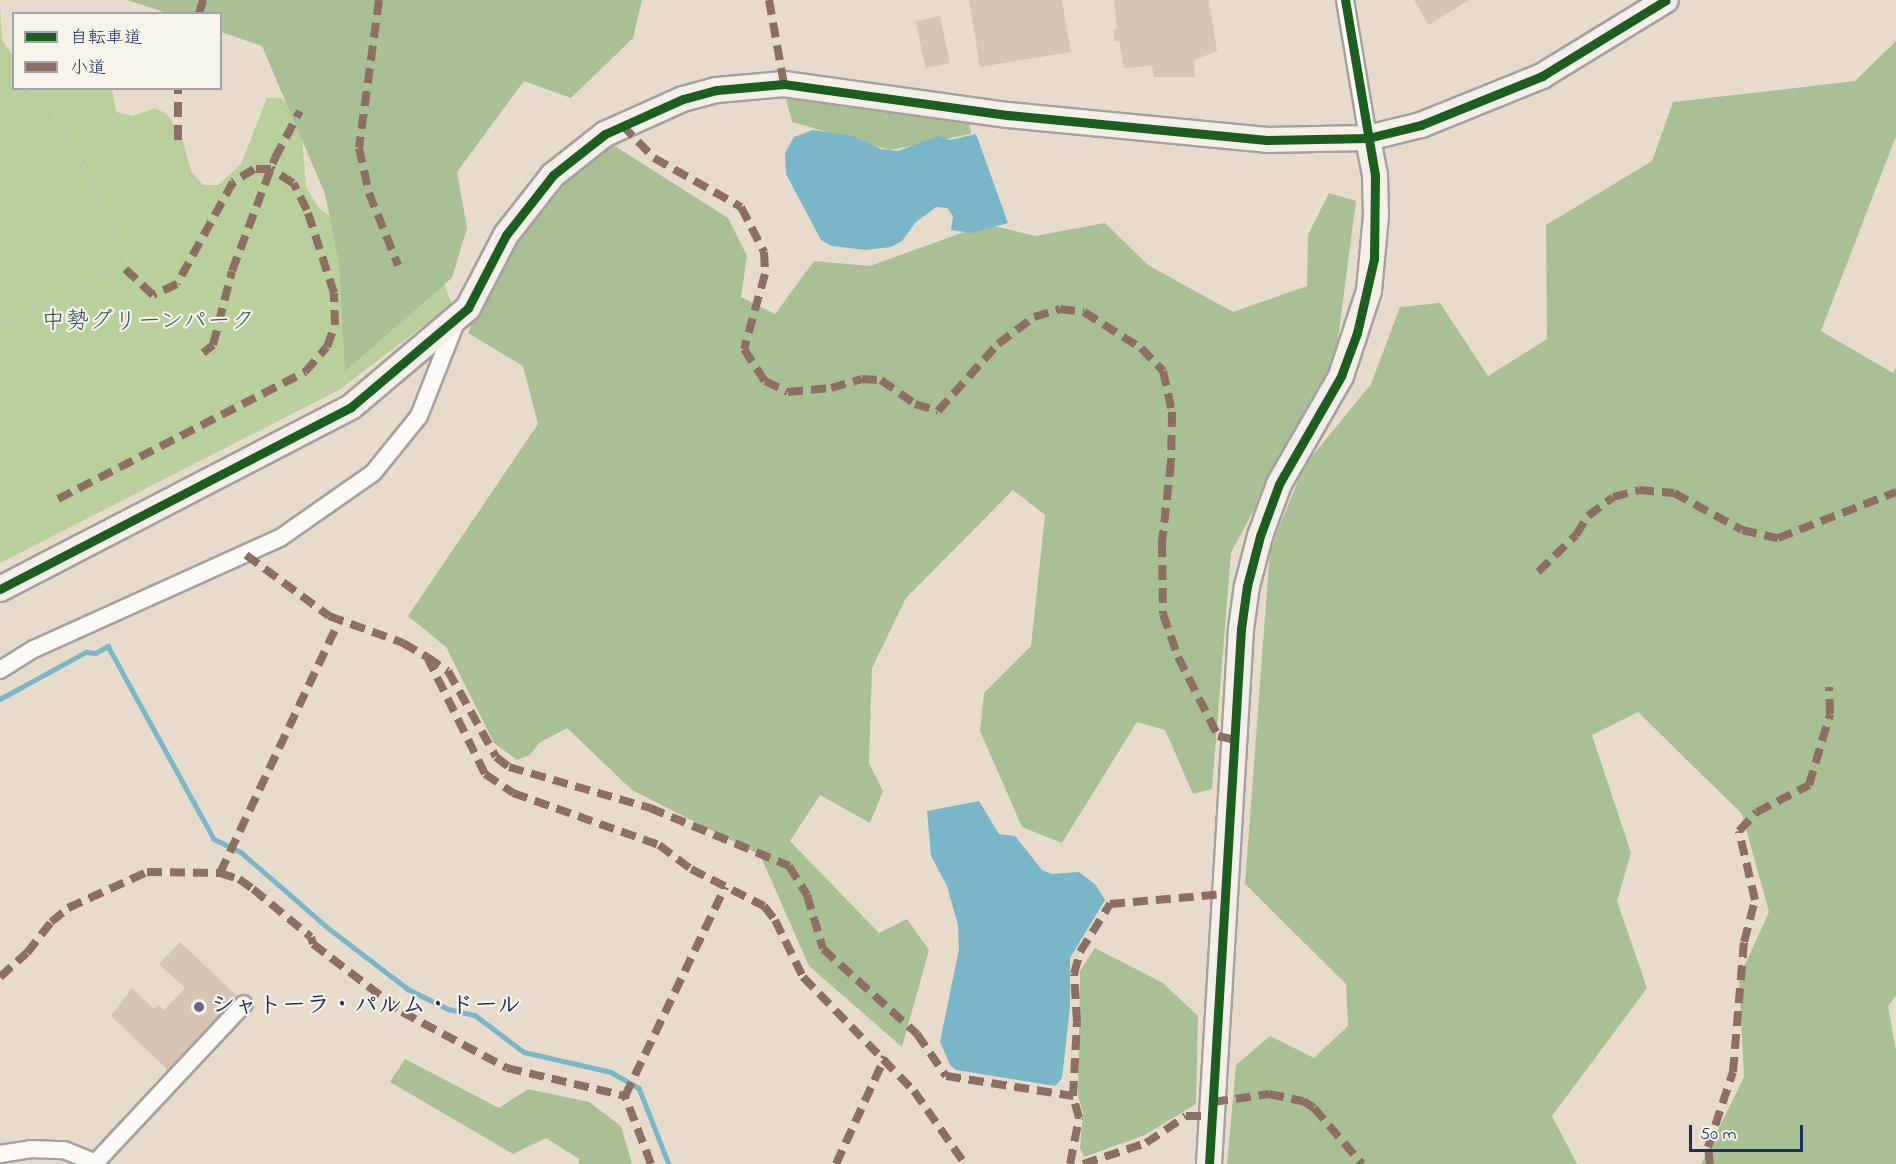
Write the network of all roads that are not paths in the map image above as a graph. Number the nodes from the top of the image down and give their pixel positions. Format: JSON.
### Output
{"nodes":[{"id":1,"x":1345,"y":0,"type":"edge"},
{"id":2,"x":1666,"y":0,"type":"edge"},
{"id":3,"x":1368,"y":138,"type":"junction"},
{"id":4,"x":456,"y":322,"type":"junction"},
{"id":5,"x":0,"y":589,"type":"edge"},
{"id":6,"x":0,"y":670,"type":"edge"},
{"id":7,"x":244,"y":1004,"type":"dead end"},
{"id":8,"x":0,"y":1154,"type":"edge"},
{"id":9,"x":97,"y":1163,"type":"edge"},
{"id":10,"x":1209,"y":1164,"type":"edge"}],
"edges":[{"from":1,"to":3,"type":"street"},
{"from":2,"to":3,"type":"street"},
{"from":3,"to":4,"type":"street"},
{"from":3,"to":10,"type":"street"},
{"from":4,"to":5,"type":"street"},
{"from":4,"to":6,"type":"street"},
{"from":7,"to":9,"type":"street"},
{"from":8,"to":9,"type":"street"}]}
